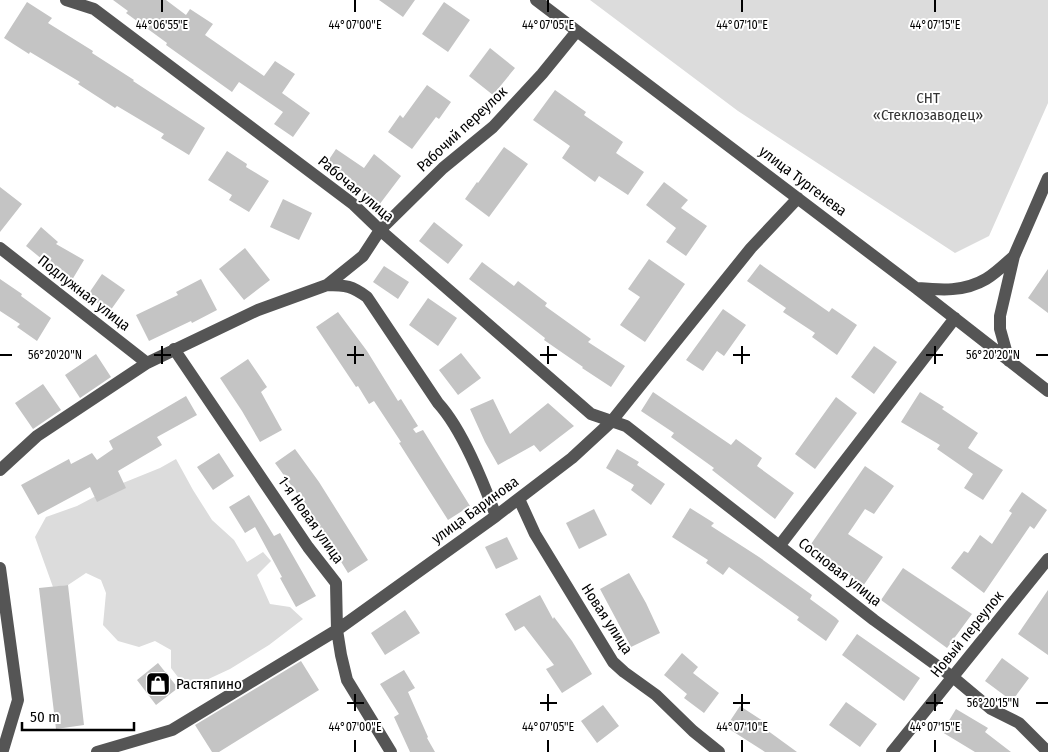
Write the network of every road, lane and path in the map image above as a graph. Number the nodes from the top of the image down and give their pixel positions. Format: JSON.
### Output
{"nodes":[{"id":1,"x":66,"y":0,"type":"edge"},
{"id":2,"x":536,"y":0,"type":"edge"},
{"id":3,"x":577,"y":31,"type":"junction"},
{"id":4,"x":1048,"y":178,"type":"edge"},
{"id":5,"x":798,"y":198,"type":"junction"},
{"id":6,"x":383,"y":228,"type":"junction"},
{"id":7,"x":0,"y":248,"type":"edge"},
{"id":8,"x":1014,"y":256,"type":"junction"},
{"id":9,"x":328,"y":285,"type":"junction"},
{"id":10,"x":916,"y":288,"type":"junction"},
{"id":11,"x":955,"y":318,"type":"junction"},
{"id":12,"x":174,"y":349,"type":"junction"},
{"id":13,"x":1009,"y":361,"type":"junction"},
{"id":14,"x":147,"y":363,"type":"junction"},
{"id":15,"x":1048,"y":391,"type":"edge"},
{"id":16,"x":611,"y":422,"type":"junction"},
{"id":17,"x":0,"y":470,"type":"edge"},
{"id":18,"x":519,"y":499,"type":"junction"},
{"id":19,"x":496,"y":516,"type":"junction"},
{"id":20,"x":780,"y":545,"type":"junction"},
{"id":21,"x":1048,"y":559,"type":"edge"},
{"id":22,"x":0,"y":568,"type":"edge"},
{"id":23,"x":337,"y":630,"type":"junction"},
{"id":24,"x":954,"y":678,"type":"junction"},
{"id":25,"x":1,"y":752,"type":"edge"},
{"id":26,"x":96,"y":752,"type":"edge"},
{"id":27,"x":391,"y":752,"type":"edge"},
{"id":28,"x":719,"y":752,"type":"edge"},
{"id":29,"x":892,"y":752,"type":"edge"},
{"id":30,"x":1048,"y":752,"type":"edge"}],
"edges":[{"from":1,"to":6,"type":"street","name":"Рабочая улица"},
{"from":2,"to":3,"type":"street","name":"улица Тургенева"},
{"from":3,"to":5,"type":"street","name":"улица Тургенева"},
{"from":3,"to":6,"type":"street","name":"Рабочий переулок"},
{"from":4,"to":8,"type":"street"},
{"from":5,"to":10,"type":"street","name":"улица Тургенева"},
{"from":5,"to":16,"type":"street","name":"улица Баринова"},
{"from":6,"to":9,"type":"street","name":"Рабочий переулок"},
{"from":6,"to":16,"type":"street","name":"Рабочая улица"},
{"from":7,"to":14,"type":"street","name":"Подлужная улица"},
{"from":8,"to":10,"type":"street"},
{"from":8,"to":13,"type":"street"},
{"from":9,"to":12,"type":"street"},
{"from":9,"to":19,"type":"street"},
{"from":10,"to":11,"type":"street","name":"улица Тургенева"},
{"from":11,"to":13,"type":"street","name":"улица Тургенева"},
{"from":11,"to":20,"type":"street"},
{"from":12,"to":14,"type":"street"},
{"from":12,"to":23,"type":"street","name":"1-я Новая улица"},
{"from":13,"to":15,"type":"street","name":"улица Тургенева"},
{"from":14,"to":17,"type":"street"},
{"from":16,"to":18,"type":"street","name":"улица Баринова"},
{"from":16,"to":20,"type":"street","name":"Сосновая улица"},
{"from":18,"to":19,"type":"street","name":"улица Баринова"},
{"from":18,"to":28,"type":"street","name":"Новая улица"},
{"from":19,"to":23,"type":"street","name":"улица Баринова"},
{"from":20,"to":24,"type":"street","name":"Сосновая улица"},
{"from":21,"to":24,"type":"street","name":"Новый переулок"},
{"from":22,"to":25,"type":"street"},
{"from":23,"to":26,"type":"street","name":"улица Баринова"},
{"from":23,"to":27,"type":"street","name":"1-я Новая улица"},
{"from":24,"to":29,"type":"street","name":"Новый переулок"},
{"from":24,"to":30,"type":"street","name":"Сосновая улица"}]}
